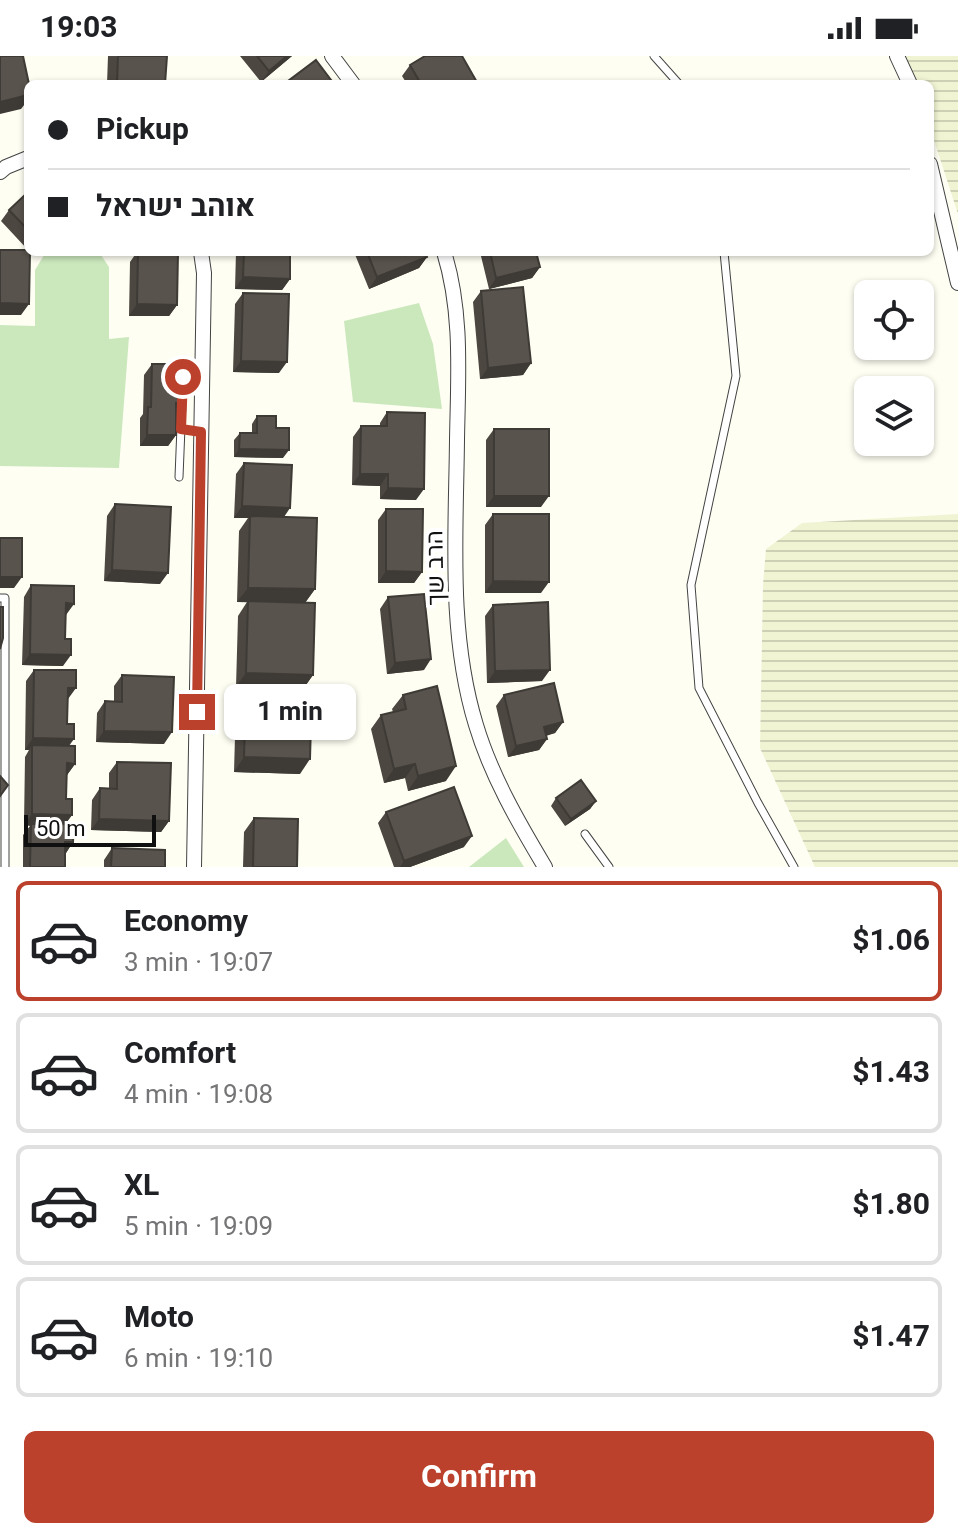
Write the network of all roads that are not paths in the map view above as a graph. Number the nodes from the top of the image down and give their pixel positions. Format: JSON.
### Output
{"nodes":[{"id":1,"x":332,"y":56,"type":"edge"},
{"id":2,"x":654,"y":56,"type":"edge"},
{"id":3,"x":897,"y":56,"type":"edge"},
{"id":4,"x":350,"y":80,"type":"edge"},
{"id":5,"x":675,"y":80,"type":"edge"},
{"id":6,"x":908,"y":80,"type":"edge"},
{"id":7,"x":24,"y":160,"type":"edge"},
{"id":8,"x":0,"y":172,"type":"edge"},
{"id":9,"x":934,"y":181,"type":"edge"},
{"id":10,"x":202,"y":256,"type":"edge"},
{"id":11,"x":445,"y":256,"type":"edge"},
{"id":12,"x":724,"y":256,"type":"edge"},
{"id":13,"x":958,"y":283,"type":"edge"},
{"id":14,"x":183,"y":377,"type":"edge"},
{"id":15,"x":181,"y":429,"type":"junction"},
{"id":16,"x":201,"y":432,"type":"junction"},
{"id":17,"x":179,"y":477,"type":"dead end"},
{"id":18,"x":0,"y":598,"type":"edge"},
{"id":19,"x":585,"y":834,"type":"dead end"},
{"id":20,"x":5,"y":867,"type":"edge"},
{"id":21,"x":194,"y":867,"type":"edge"},
{"id":22,"x":545,"y":867,"type":"edge"},
{"id":23,"x":609,"y":867,"type":"edge"},
{"id":24,"x":794,"y":867,"type":"edge"}],
"edges":[{"from":1,"to":4,"type":"street"},
{"from":2,"to":5,"type":"lane"},
{"from":3,"to":6,"type":"street"},
{"from":7,"to":8,"type":"street"},
{"from":9,"to":13,"type":"street"},
{"from":10,"to":16,"type":"street"},
{"from":11,"to":22,"type":"street","name":"הרב שך"},
{"from":12,"to":24,"type":"lane"},
{"from":14,"to":15,"type":"lane"},
{"from":15,"to":16,"type":"lane"},
{"from":15,"to":17,"type":"lane"},
{"from":16,"to":21,"type":"street"},
{"from":18,"to":20,"type":"lane"},
{"from":19,"to":23,"type":"lane"}]}
